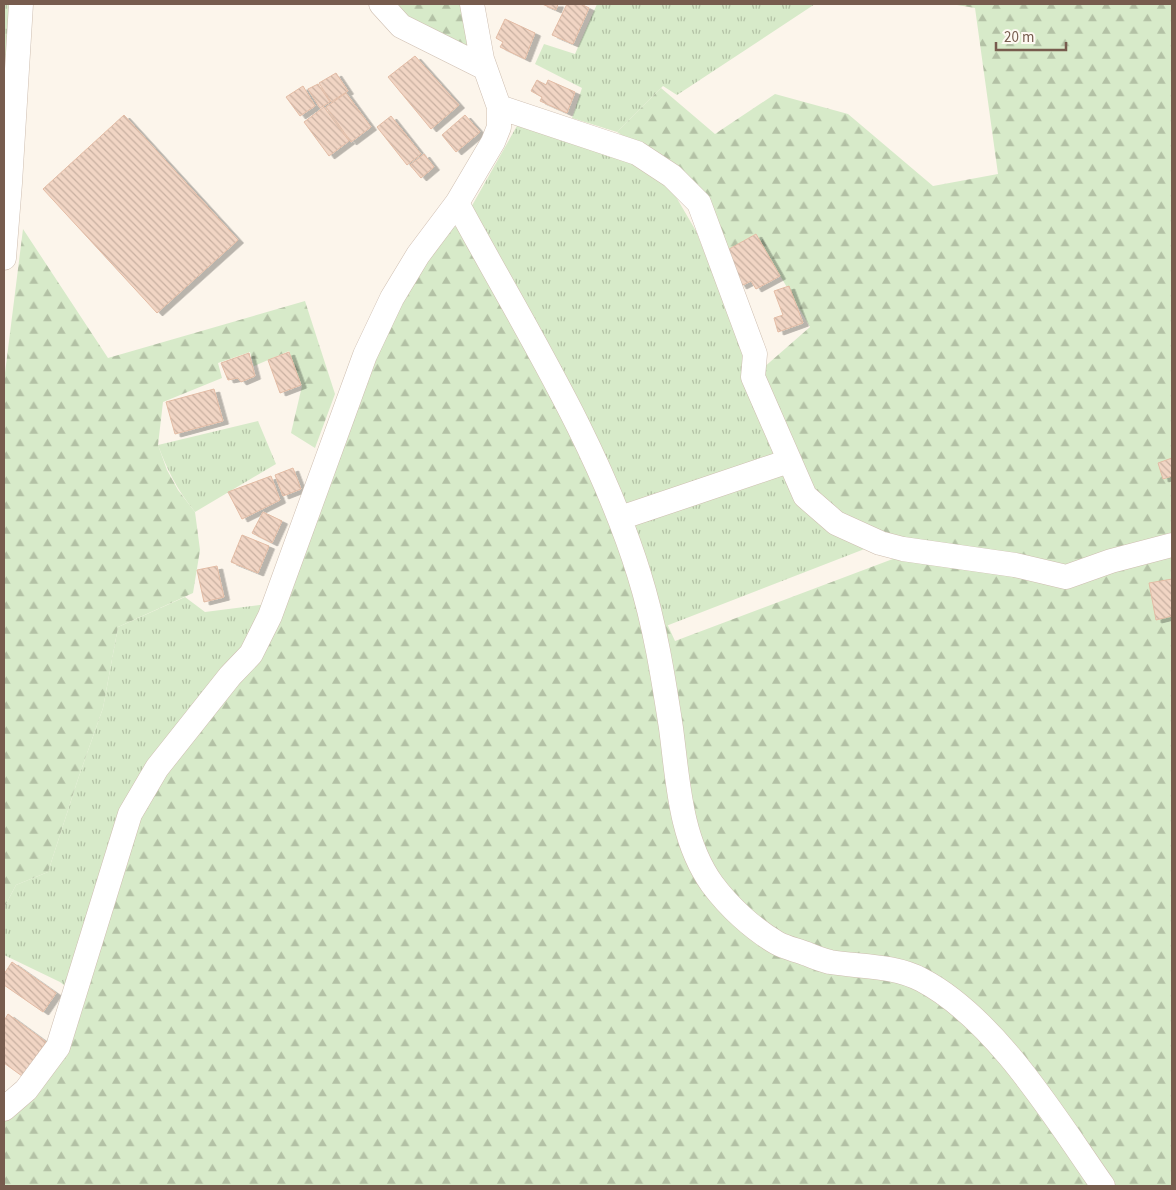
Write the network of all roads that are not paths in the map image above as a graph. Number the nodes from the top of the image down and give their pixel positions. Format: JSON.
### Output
{"nodes":[{"id":1,"x":21,"y":4,"type":"edge"},
{"id":2,"x":381,"y":4,"type":"edge"},
{"id":3,"x":472,"y":4,"type":"edge"},
{"id":4,"x":485,"y":68,"type":"junction"},
{"id":5,"x":498,"y":107,"type":"junction"},
{"id":6,"x":457,"y":203,"type":"junction"},
{"id":7,"x":4,"y":258,"type":"edge"},
{"id":8,"x":789,"y":461,"type":"junction"},
{"id":9,"x":620,"y":518,"type":"junction"},
{"id":10,"x":1172,"y":545,"type":"edge"},
{"id":11,"x":4,"y":1109,"type":"edge"},
{"id":12,"x":1103,"y":1186,"type":"edge"}],
"edges":[{"from":1,"to":7,"type":"street"},
{"from":2,"to":4,"type":"street"},
{"from":3,"to":4,"type":"street"},
{"from":4,"to":5,"type":"street"},
{"from":5,"to":6,"type":"street"},
{"from":5,"to":8,"type":"street"},
{"from":6,"to":9,"type":"street"},
{"from":6,"to":11,"type":"street"},
{"from":8,"to":9,"type":"street"},
{"from":8,"to":10,"type":"street"},
{"from":9,"to":12,"type":"street"}]}
